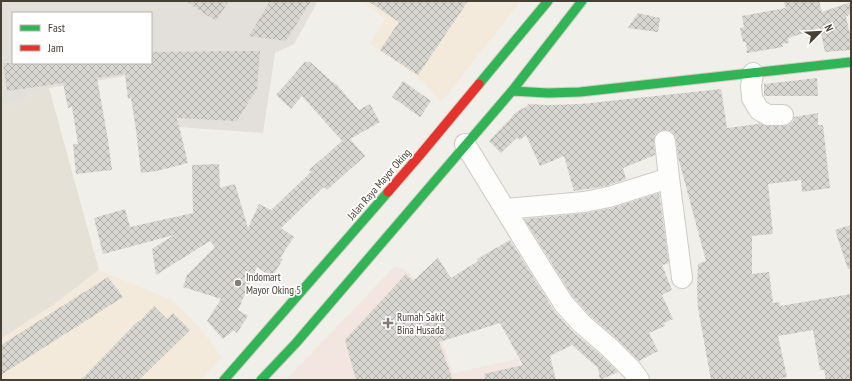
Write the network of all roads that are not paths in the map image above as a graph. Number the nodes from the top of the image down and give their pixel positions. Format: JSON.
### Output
{"nodes":[{"id":1,"x":548,"y":1,"type":"edge"},
{"id":2,"x":582,"y":1,"type":"edge"},
{"id":3,"x":851,"y":62,"type":"edge"},
{"id":4,"x":753,"y":73,"type":"junction"},
{"id":5,"x":512,"y":92,"type":"junction"},
{"id":6,"x":783,"y":115,"type":"dead end"},
{"id":7,"x":665,"y":141,"type":"dead end"},
{"id":8,"x":465,"y":144,"type":"junction"},
{"id":9,"x":668,"y":178,"type":"junction"},
{"id":10,"x":505,"y":209,"type":"junction"},
{"id":11,"x":682,"y":278,"type":"dead end"},
{"id":12,"x":224,"y":380,"type":"edge"},
{"id":13,"x":261,"y":380,"type":"edge"},
{"id":14,"x":639,"y":380,"type":"edge"}],
"edges":[{"from":1,"to":12,"type":"main road","name":"Jalan Raya Mayor Oking"},
{"from":2,"to":5,"type":"main road"},
{"from":3,"to":4,"type":"main road"},
{"from":4,"to":5,"type":"main road"},
{"from":4,"to":6,"type":"street"},
{"from":5,"to":8,"type":"main road"},
{"from":7,"to":9,"type":"street"},
{"from":8,"to":10,"type":"street"},
{"from":8,"to":13,"type":"main road"},
{"from":9,"to":10,"type":"street"},
{"from":9,"to":11,"type":"street"},
{"from":10,"to":14,"type":"street"}]}
